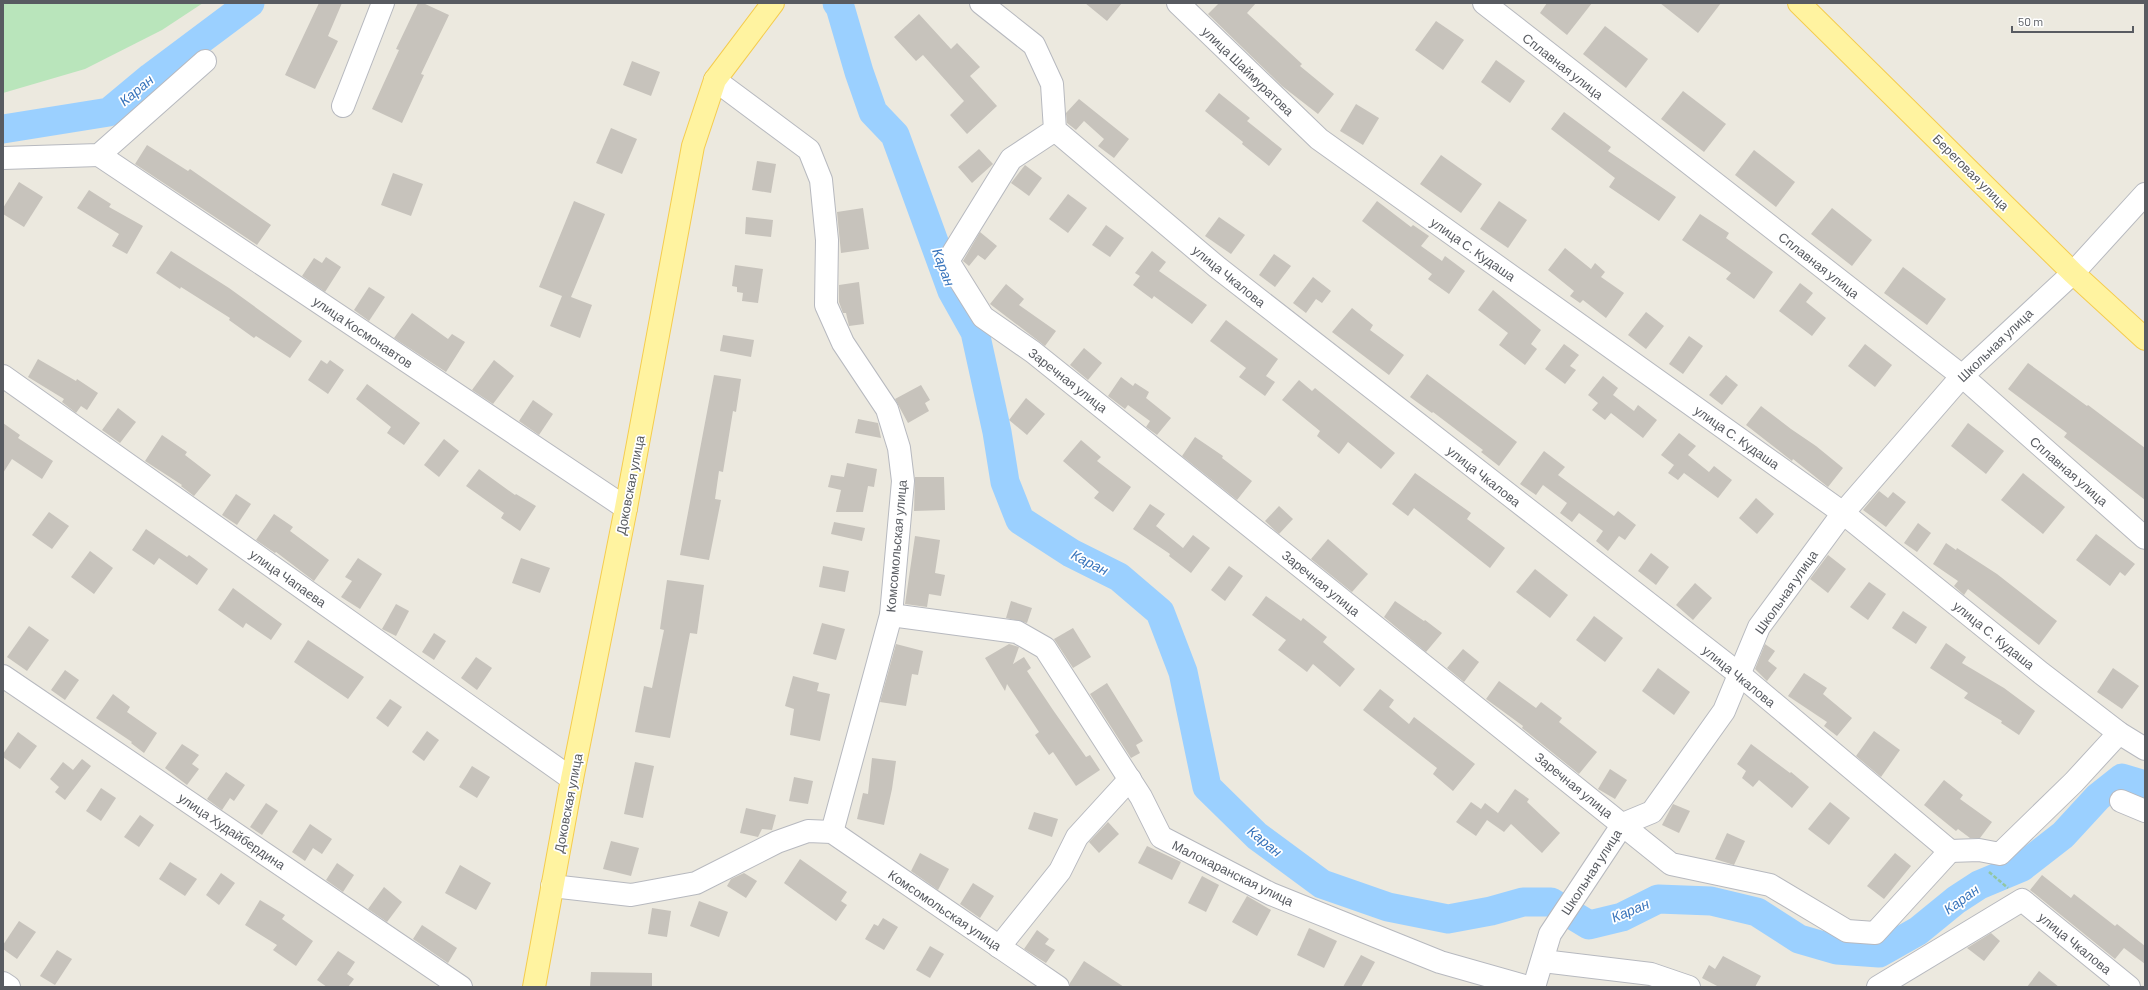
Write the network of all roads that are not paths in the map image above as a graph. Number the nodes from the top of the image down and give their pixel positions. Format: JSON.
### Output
{"nodes":[{"id":1,"x":384,"y":3,"type":"edge"},
{"id":2,"x":773,"y":3,"type":"edge"},
{"id":3,"x":981,"y":3,"type":"edge"},
{"id":4,"x":1178,"y":3,"type":"edge"},
{"id":5,"x":1484,"y":3,"type":"edge"},
{"id":6,"x":1798,"y":3,"type":"edge"},
{"id":7,"x":205,"y":61,"type":"dead end"},
{"id":8,"x":715,"y":80,"type":"junction"},
{"id":9,"x":343,"y":106,"type":"dead end"},
{"id":10,"x":1055,"y":130,"type":"junction"},
{"id":11,"x":1319,"y":139,"type":"joint"},
{"id":12,"x":99,"y":155,"type":"junction"},
{"id":13,"x":3,"y":158,"type":"edge"},
{"id":14,"x":2145,"y":194,"type":"edge"},
{"id":15,"x":2073,"y":273,"type":"junction"},
{"id":16,"x":2145,"y":339,"type":"edge"},
{"id":17,"x":3,"y":376,"type":"edge"},
{"id":18,"x":1962,"y":376,"type":"junction"},
{"id":19,"x":626,"y":508,"type":"junction"},
{"id":20,"x":1843,"y":513,"type":"junction"},
{"id":21,"x":2145,"y":538,"type":"edge"},
{"id":22,"x":891,"y":614,"type":"junction"},
{"id":23,"x":1738,"y":674,"type":"junction"},
{"id":24,"x":3,"y":676,"type":"edge"},
{"id":25,"x":2119,"y":734,"type":"junction"},
{"id":26,"x":2145,"y":749,"type":"edge"},
{"id":27,"x":572,"y":779,"type":"junction"},
{"id":28,"x":1130,"y":779,"type":"junction"},
{"id":29,"x":2121,"y":801,"type":"dead end"},
{"id":30,"x":2145,"y":810,"type":"edge"},
{"id":31,"x":1622,"y":824,"type":"junction"},
{"id":32,"x":832,"y":832,"type":"junction"},
{"id":33,"x":1950,"y":851,"type":"junction"},
{"id":34,"x":552,"y":886,"type":"junction"},
{"id":35,"x":999,"y":947,"type":"junction"},
{"id":36,"x":1544,"y":961,"type":"junction"},
{"id":37,"x":3,"y":982,"type":"edge"},
{"id":38,"x":10,"y":987,"type":"edge"},
{"id":39,"x":461,"y":987,"type":"edge"},
{"id":40,"x":534,"y":987,"type":"edge"},
{"id":41,"x":1058,"y":987,"type":"edge"},
{"id":42,"x":1528,"y":987,"type":"edge"},
{"id":43,"x":1534,"y":987,"type":"edge"},
{"id":44,"x":1689,"y":987,"type":"edge"},
{"id":45,"x":1878,"y":987,"type":"edge"},
{"id":46,"x":2129,"y":987,"type":"edge"}],
"edges":[{"from":1,"to":9,"type":"street"},
{"from":2,"to":8,"type":"main road","name":"Доковская улица"},
{"from":3,"to":10,"type":"street"},
{"from":4,"to":11,"type":"street","name":"улица Шаймуратова"},
{"from":5,"to":18,"type":"street","name":"Сплавная улица"},
{"from":6,"to":15,"type":"main road","name":"Береговая улица"},
{"from":7,"to":12,"type":"street"},
{"from":8,"to":19,"type":"main road","name":"Доковская улица"},
{"from":8,"to":22,"type":"street","name":"Комсомольская улица"},
{"from":10,"to":23,"type":"street","name":"улица Чкалова"},
{"from":10,"to":31,"type":"street","name":"Заречная улица"},
{"from":11,"to":20,"type":"street","name":"улица С. Кудаша"},
{"from":12,"to":13,"type":"street"},
{"from":12,"to":19,"type":"street","name":"улица Космонавтов"},
{"from":14,"to":15,"type":"street","name":"Школьная улица"},
{"from":15,"to":16,"type":"main road","name":"Береговая улица"},
{"from":15,"to":18,"type":"street","name":"Школьная улица"},
{"from":17,"to":27,"type":"street","name":"улица Чапаева"},
{"from":18,"to":20,"type":"street","name":"Школьная улица"},
{"from":18,"to":21,"type":"street","name":"Сплавная улица"},
{"from":19,"to":27,"type":"main road","name":"Доковская улица"},
{"from":20,"to":23,"type":"street","name":"Школьная улица"},
{"from":20,"to":25,"type":"street","name":"улица С. Кудаша"},
{"from":22,"to":28,"type":"street","name":"Малокаранская улица"},
{"from":22,"to":32,"type":"street","name":"Комсомольская улица"},
{"from":23,"to":31,"type":"street","name":"Школьная улица"},
{"from":23,"to":33,"type":"street","name":"улица Чкалова"},
{"from":24,"to":39,"type":"street","name":"улица Худайбердина"},
{"from":25,"to":26,"type":"street","name":"улица С. Кудаша"},
{"from":25,"to":33,"type":"street"},
{"from":27,"to":34,"type":"main road","name":"Доковская улица"},
{"from":28,"to":35,"type":"street"},
{"from":28,"to":42,"type":"street","name":"Малокаранская улица"},
{"from":29,"to":30,"type":"street"},
{"from":31,"to":33,"type":"street","name":"Заречная улица"},
{"from":31,"to":36,"type":"street","name":"Школьная улица"},
{"from":32,"to":34,"type":"street"},
{"from":32,"to":35,"type":"street","name":"Комсомольская улица"},
{"from":34,"to":40,"type":"main road","name":"Доковская улица"},
{"from":35,"to":41,"type":"street","name":"Комсомольская улица"},
{"from":36,"to":43,"type":"street","name":"Школьная улица"},
{"from":36,"to":44,"type":"street"},
{"from":37,"to":38,"type":"street"},
{"from":45,"to":46,"type":"street","name":"улица Чкалова"}]}
